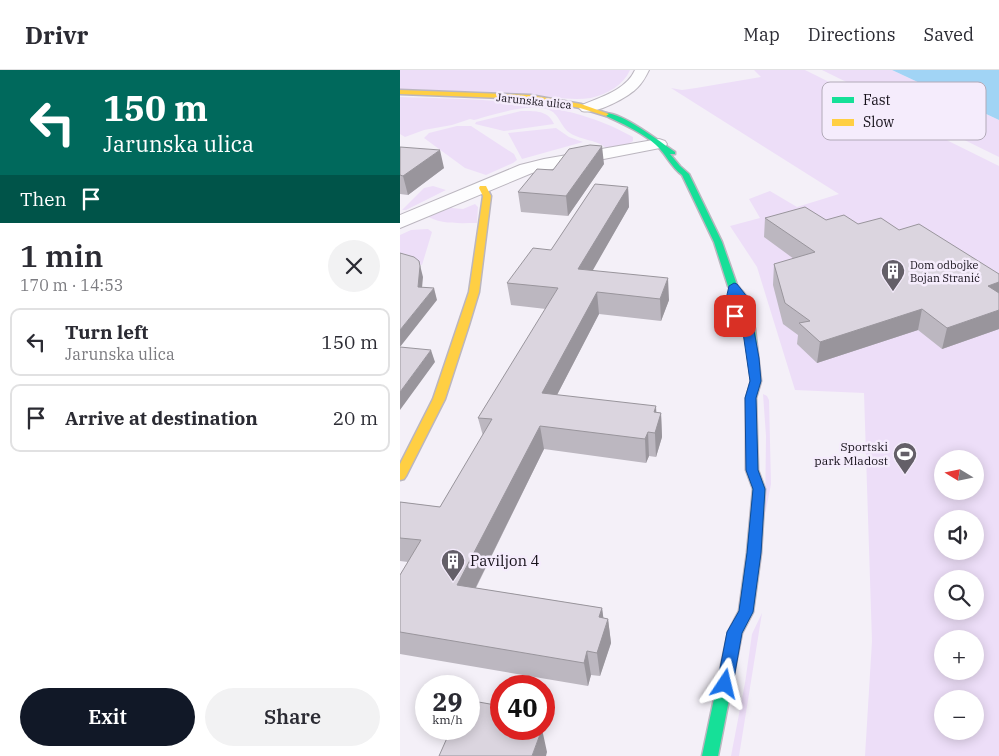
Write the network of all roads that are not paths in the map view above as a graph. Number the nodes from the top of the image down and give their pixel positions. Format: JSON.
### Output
{"nodes":[{"id":1,"x":642,"y":70,"type":"edge"},
{"id":2,"x":400,"y":92,"type":"edge"},
{"id":3,"x":587,"y":108,"type":"junction"},
{"id":4,"x":658,"y":144,"type":"junction"},
{"id":5,"x":483,"y":188,"type":"junction"},
{"id":6,"x":400,"y":222,"type":"edge"},
{"id":7,"x":734,"y":286,"type":"junction"},
{"id":8,"x":731,"y":299,"type":"dead end"},
{"id":9,"x":740,"y":339,"type":"dead end"},
{"id":10,"x":741,"y":356,"type":"dead end"},
{"id":11,"x":744,"y":381,"type":"dead end"},
{"id":12,"x":750,"y":398,"type":"junction"},
{"id":13,"x":752,"y":470,"type":"junction"},
{"id":14,"x":400,"y":476,"type":"edge"},
{"id":15,"x":745,"y":488,"type":"dead end"},
{"id":16,"x":730,"y":612,"type":"dead end"},
{"id":17,"x":735,"y":632,"type":"junction"},
{"id":18,"x":710,"y":756,"type":"edge"}],
"edges":[{"from":1,"to":3,"type":"street"},
{"from":2,"to":3,"type":"street","name":"Jarunska ulica"},
{"from":3,"to":4,"type":"street","name":"Jarunska ulica"},
{"from":4,"to":5,"type":"street"},
{"from":4,"to":7,"type":"street","name":"Jarunska ulica"},
{"from":5,"to":6,"type":"street"},
{"from":5,"to":14,"type":"street"},
{"from":7,"to":8,"type":"street"},
{"from":7,"to":12,"type":"street","name":"Jarunska ulica"},
{"from":9,"to":10,"type":"street"},
{"from":11,"to":12,"type":"street","name":"Jarunska ulica"},
{"from":12,"to":13,"type":"street","name":"Jarunska ulica"},
{"from":13,"to":15,"type":"street","name":"Jarunska ulica"},
{"from":13,"to":17,"type":"street","name":"Jarunska ulica"},
{"from":16,"to":17,"type":"street","name":"Jarunska ulica"},
{"from":17,"to":18,"type":"street","name":"Jarunska ulica"}]}
